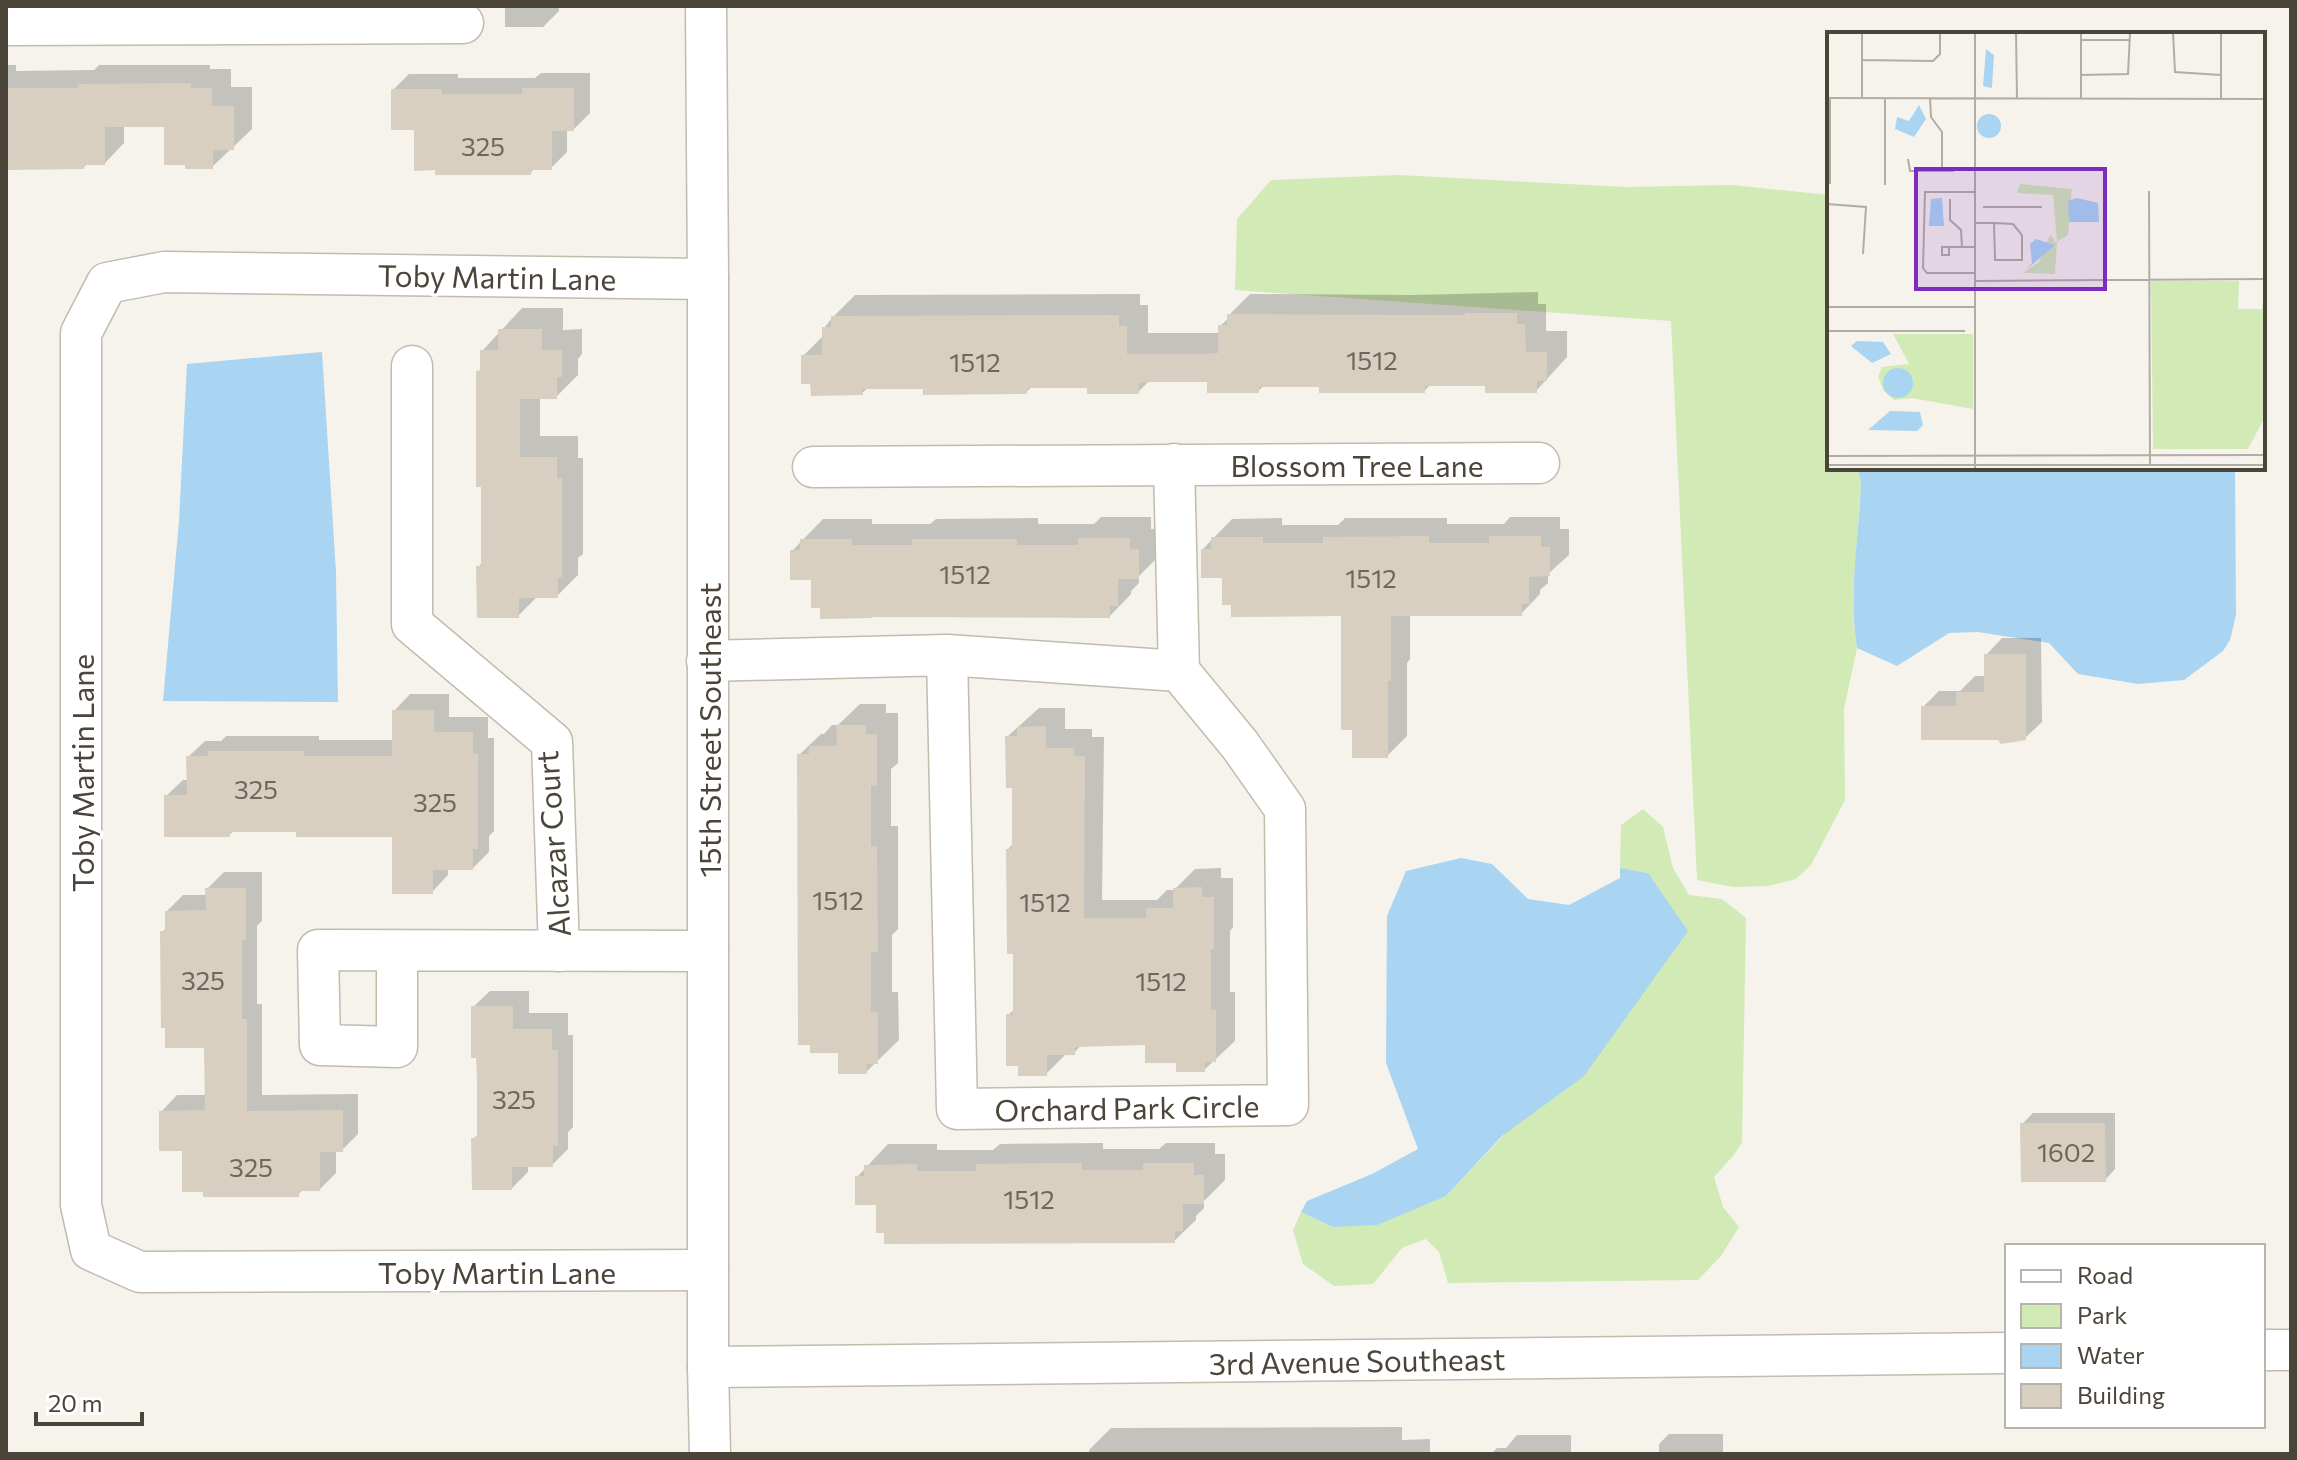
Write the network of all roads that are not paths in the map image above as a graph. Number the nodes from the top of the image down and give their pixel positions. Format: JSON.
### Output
{"nodes":[{"id":1,"x":706,"y":6,"type":"edge"},
{"id":2,"x":319,"y":14,"type":"edge"},
{"id":3,"x":463,"y":23,"type":"dead end"},
{"id":4,"x":6,"y":25,"type":"edge"},
{"id":5,"x":708,"y":279,"type":"junction"},
{"id":6,"x":412,"y":366,"type":"dead end"},
{"id":7,"x":1539,"y":463,"type":"dead end"},
{"id":8,"x":1174,"y":464,"type":"junction"},
{"id":9,"x":813,"y":467,"type":"dead end"},
{"id":10,"x":947,"y":655,"type":"junction"},
{"id":11,"x":707,"y":661,"type":"junction"},
{"id":12,"x":1179,"y":671,"type":"junction"},
{"id":13,"x":397,"y":951,"type":"junction"},
{"id":14,"x":559,"y":951,"type":"junction"},
{"id":15,"x":708,"y":951,"type":"junction"},
{"id":16,"x":708,"y":1270,"type":"junction"},
{"id":17,"x":2265,"y":1350,"type":"edge"},
{"id":18,"x":2291,"y":1350,"type":"edge"},
{"id":19,"x":2005,"y":1353,"type":"edge"},
{"id":20,"x":708,"y":1367,"type":"junction"},
{"id":21,"x":710,"y":1454,"type":"edge"}],
"edges":[{"from":1,"to":5,"type":"street","name":"15th Street Southeast"},
{"from":2,"to":3,"type":"street"},
{"from":2,"to":4,"type":"street"},
{"from":5,"to":11,"type":"street","name":"15th Street Southeast"},
{"from":5,"to":16,"type":"street","name":"Toby Martin Lane"},
{"from":6,"to":14,"type":"street","name":"Alcazar Court"},
{"from":7,"to":8,"type":"street","name":"Blossom Tree Lane"},
{"from":8,"to":9,"type":"street","name":"Blossom Tree Lane"},
{"from":8,"to":12,"type":"street"},
{"from":10,"to":11,"type":"street"},
{"from":10,"to":12,"type":"street"},
{"from":10,"to":12,"type":"street","name":"Orchard Park Circle"},
{"from":11,"to":15,"type":"street","name":"15th Street Southeast"},
{"from":13,"to":13,"type":"street","name":"Alcazar Court"},
{"from":13,"to":14,"type":"street","name":"Alcazar Court"},
{"from":14,"to":15,"type":"street"},
{"from":15,"to":16,"type":"street","name":"15th Street Southeast"},
{"from":16,"to":20,"type":"street","name":"15th Street Southeast"},
{"from":17,"to":18,"type":"street"},
{"from":19,"to":20,"type":"street","name":"3rd Avenue Southeast"},
{"from":20,"to":21,"type":"street","name":"15th Street Southeast"}]}
